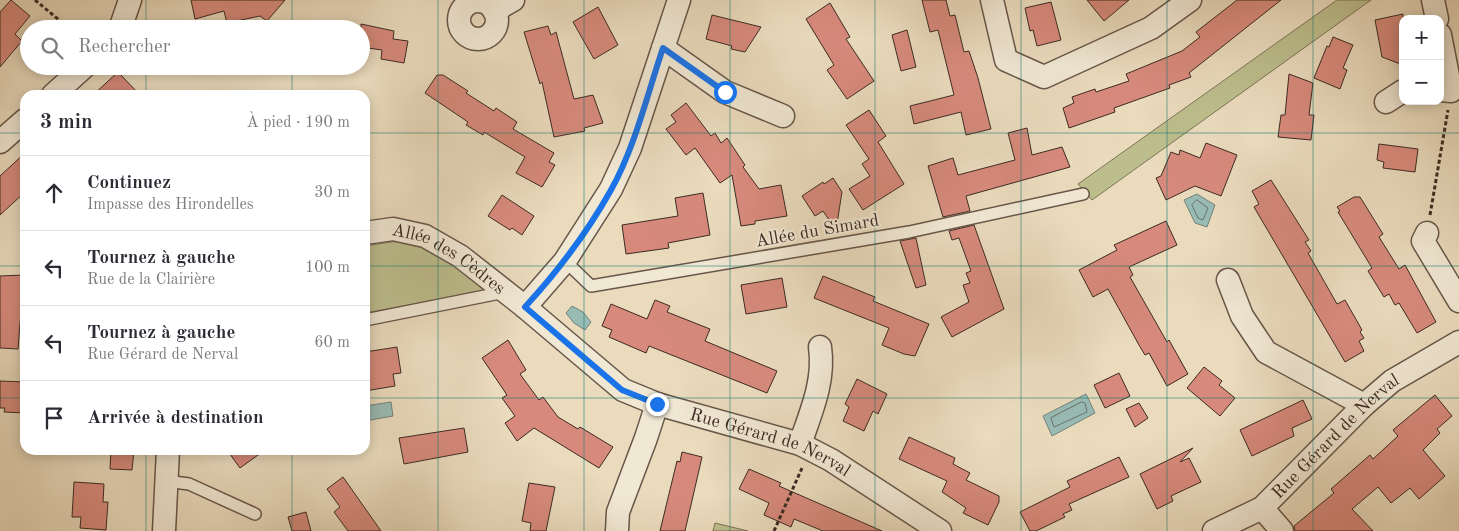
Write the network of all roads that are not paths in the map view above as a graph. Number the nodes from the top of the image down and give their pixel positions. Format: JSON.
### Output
{"nodes":[{"id":1,"x":130,"y":0,"type":"edge"},
{"id":2,"x":679,"y":0,"type":"edge"},
{"id":3,"x":992,"y":0,"type":"edge"},
{"id":4,"x":1190,"y":0,"type":"edge"},
{"id":5,"x":1433,"y":0,"type":"edge"},
{"id":6,"x":1436,"y":15,"type":"edge"},
{"id":7,"x":123,"y":20,"type":"edge"},
{"id":8,"x":663,"y":48,"type":"junction"},
{"id":9,"x":1444,"y":57,"type":"edge"},
{"id":10,"x":75,"y":75,"type":"edge"},
{"id":11,"x":59,"y":90,"type":"edge"},
{"id":12,"x":1450,"y":92,"type":"edge"},
{"id":13,"x":783,"y":116,"type":"dead end"},
{"id":14,"x":20,"y":124,"type":"edge"},
{"id":15,"x":0,"y":142,"type":"edge"},
{"id":16,"x":1083,"y":194,"type":"dead end"},
{"id":17,"x":370,"y":232,"type":"edge"},
{"id":18,"x":1427,"y":233,"type":"road end"},
{"id":19,"x":566,"y":262,"type":"junction"},
{"id":20,"x":1228,"y":280,"type":"dead end"},
{"id":21,"x":506,"y":292,"type":"junction"},
{"id":22,"x":1459,"y":301,"type":"edge"},
{"id":23,"x":525,"y":307,"type":"junction"},
{"id":24,"x":370,"y":319,"type":"edge"},
{"id":25,"x":1459,"y":342,"type":"edge"},
{"id":26,"x":820,"y":347,"type":"dead end"},
{"id":27,"x":657,"y":404,"type":"junction"},
{"id":28,"x":1364,"y":405,"type":"junction"},
{"id":29,"x":805,"y":447,"type":"junction"},
{"id":30,"x":168,"y":455,"type":"edge"},
{"id":31,"x":166,"y":481,"type":"junction"},
{"id":32,"x":1262,"y":508,"type":"junction"},
{"id":33,"x":256,"y":514,"type":"dead end"},
{"id":34,"x":164,"y":531,"type":"edge"},
{"id":35,"x":617,"y":531,"type":"edge"},
{"id":36,"x":940,"y":531,"type":"edge"},
{"id":37,"x":1214,"y":531,"type":"edge"},
{"id":38,"x":1282,"y":531,"type":"edge"}],
"edges":[{"from":1,"to":7,"type":"street"},
{"from":2,"to":8,"type":"street"},
{"from":3,"to":4,"type":"street"},
{"from":5,"to":6,"type":"street"},
{"from":8,"to":13,"type":"street"},
{"from":8,"to":19,"type":"street"},
{"from":9,"to":12,"type":"street"},
{"from":10,"to":11,"type":"street"},
{"from":14,"to":15,"type":"street"},
{"from":16,"to":19,"type":"lane","name":"Allée du Simard"},
{"from":17,"to":21,"type":"street","name":"Allée des Cèdres"},
{"from":18,"to":22,"type":"street"},
{"from":19,"to":23,"type":"street"},
{"from":20,"to":28,"type":"street"},
{"from":21,"to":23,"type":"street","name":"Allée des Cèdres"},
{"from":21,"to":24,"type":"lane"},
{"from":23,"to":27,"type":"street","name":"Rue Gérard de Nerval"},
{"from":25,"to":28,"type":"street","name":"Rue Gérard de Nerval"},
{"from":26,"to":29,"type":"street"},
{"from":27,"to":29,"type":"street","name":"Rue Gérard de Nerval"},
{"from":27,"to":35,"type":"street"},
{"from":28,"to":32,"type":"street","name":"Rue Gérard de Nerval"},
{"from":29,"to":36,"type":"street","name":"Rue Gérard de Nerval"},
{"from":30,"to":31,"type":"street"},
{"from":31,"to":33,"type":"lane"},
{"from":31,"to":34,"type":"street"},
{"from":32,"to":37,"type":"street","name":"Rue Gérard de Nerval"},
{"from":32,"to":38,"type":"street"}]}
